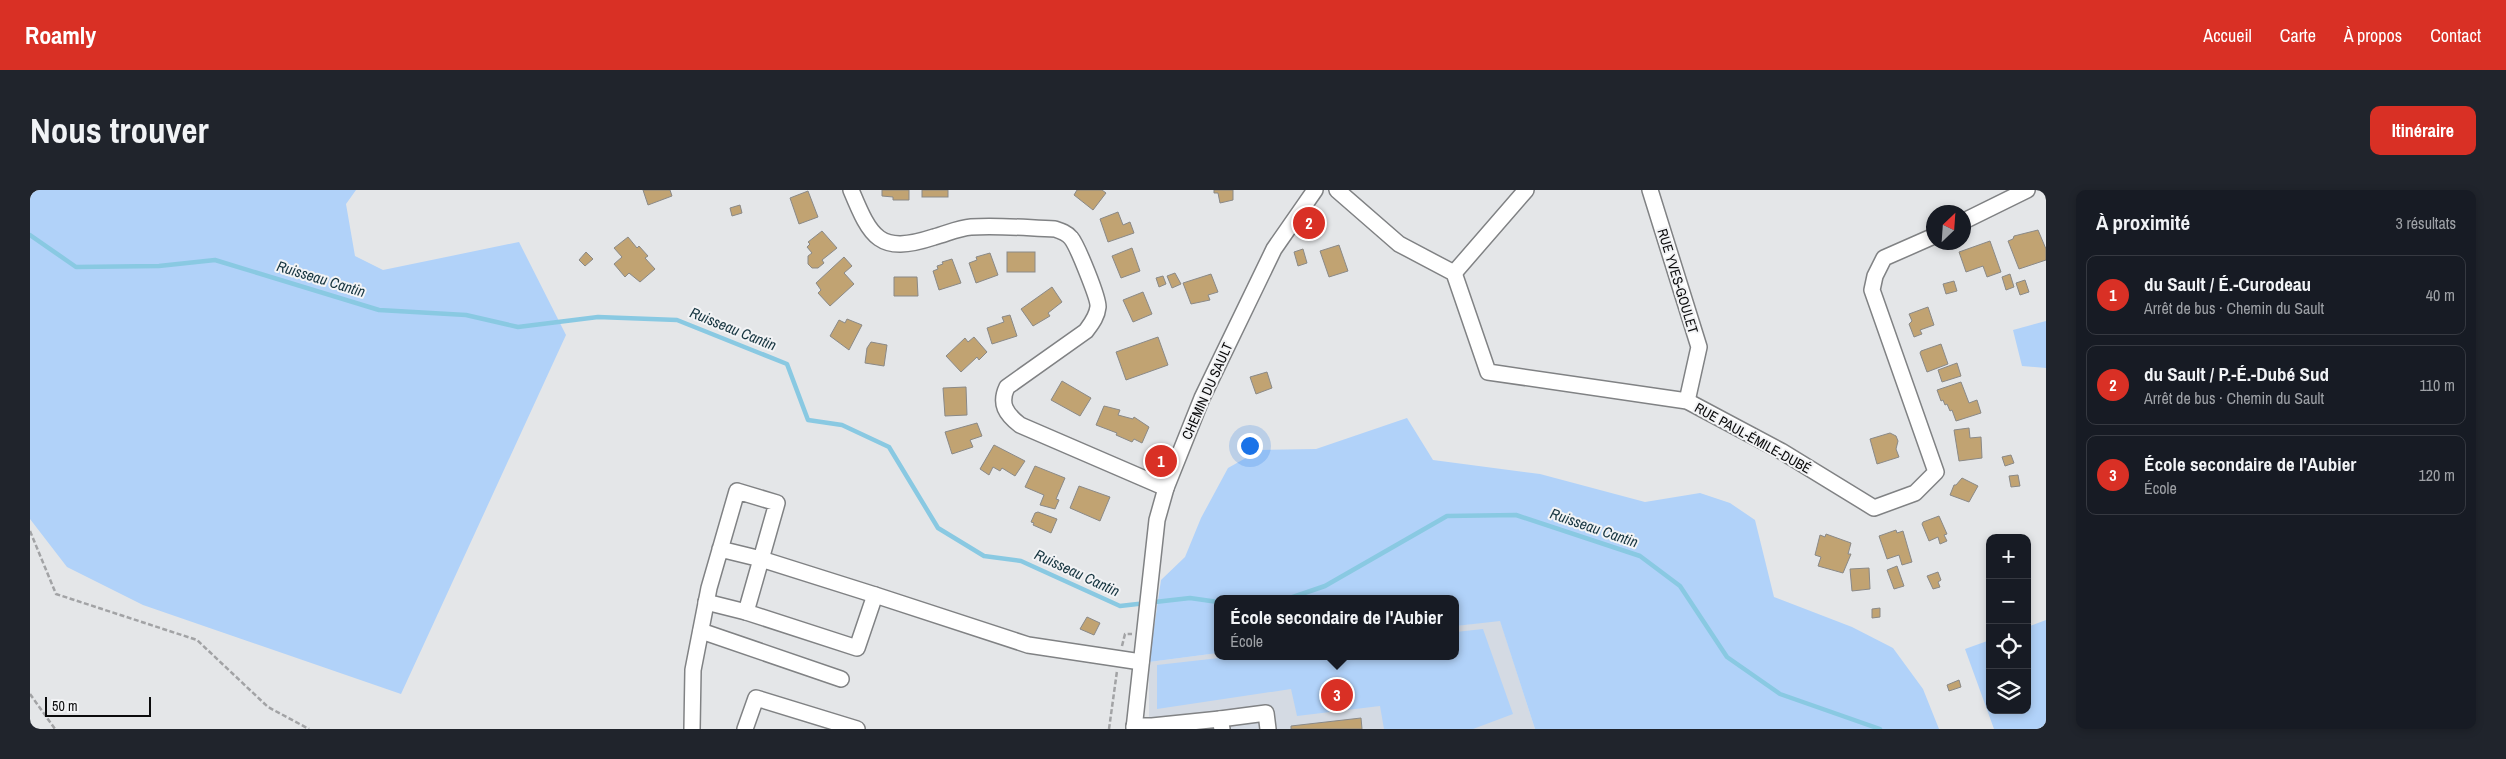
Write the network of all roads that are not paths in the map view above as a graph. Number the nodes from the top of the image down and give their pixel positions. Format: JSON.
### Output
{"nodes":[{"id":1,"x":851,"y":190,"type":"edge"},
{"id":2,"x":1315,"y":190,"type":"edge"},
{"id":3,"x":1337,"y":190,"type":"edge"},
{"id":4,"x":1526,"y":190,"type":"edge"},
{"id":5,"x":1650,"y":190,"type":"edge"},
{"id":6,"x":2027,"y":190,"type":"edge"},
{"id":7,"x":1971,"y":218,"type":"edge"},
{"id":8,"x":1926,"y":240,"type":"edge"},
{"id":9,"x":1454,"y":273,"type":"junction"},
{"id":10,"x":1687,"y":401,"type":"junction"},
{"id":11,"x":1166,"y":488,"type":"junction"},
{"id":12,"x":720,"y":549,"type":"junction"},
{"id":13,"x":761,"y":559,"type":"junction"},
{"id":14,"x":875,"y":596,"type":"junction"},
{"id":15,"x":706,"y":602,"type":"junction"},
{"id":16,"x":746,"y":612,"type":"junction"},
{"id":17,"x":701,"y":631,"type":"junction"},
{"id":18,"x":1141,"y":662,"type":"junction"},
{"id":19,"x":841,"y":679,"type":"dead end"},
{"id":20,"x":1221,"y":724,"type":"edge"},
{"id":21,"x":1134,"y":727,"type":"edge"},
{"id":22,"x":692,"y":729,"type":"edge"},
{"id":23,"x":745,"y":729,"type":"edge"},
{"id":24,"x":857,"y":729,"type":"edge"},
{"id":25,"x":1268,"y":729,"type":"edge"}],
"edges":[{"from":1,"to":11,"type":"street"},
{"from":2,"to":11,"type":"street","name":"CHEMIN DU SAULT"},
{"from":3,"to":9,"type":"street"},
{"from":4,"to":9,"type":"street"},
{"from":5,"to":10,"type":"street","name":"RUE YVES-GOULET"},
{"from":6,"to":7,"type":"street"},
{"from":8,"to":10,"type":"street","name":"RUE PAUL-ÉMILE-DUBÉ"},
{"from":9,"to":10,"type":"street","name":"RUE PAUL-ÉMILE-DUBÉ"},
{"from":11,"to":18,"type":"street","name":"CHEMIN DU SAULT"},
{"from":12,"to":13,"type":"street"},
{"from":12,"to":13,"type":"street"},
{"from":12,"to":15,"type":"street"},
{"from":13,"to":14,"type":"street"},
{"from":13,"to":16,"type":"street"},
{"from":14,"to":16,"type":"street"},
{"from":14,"to":18,"type":"street"},
{"from":15,"to":16,"type":"street"},
{"from":15,"to":17,"type":"street"},
{"from":17,"to":19,"type":"street"},
{"from":17,"to":22,"type":"street"},
{"from":18,"to":21,"type":"street","name":"CHEMIN DU SAULT"},
{"from":20,"to":21,"type":"street"},
{"from":20,"to":25,"type":"street"},
{"from":23,"to":24,"type":"street"}]}
